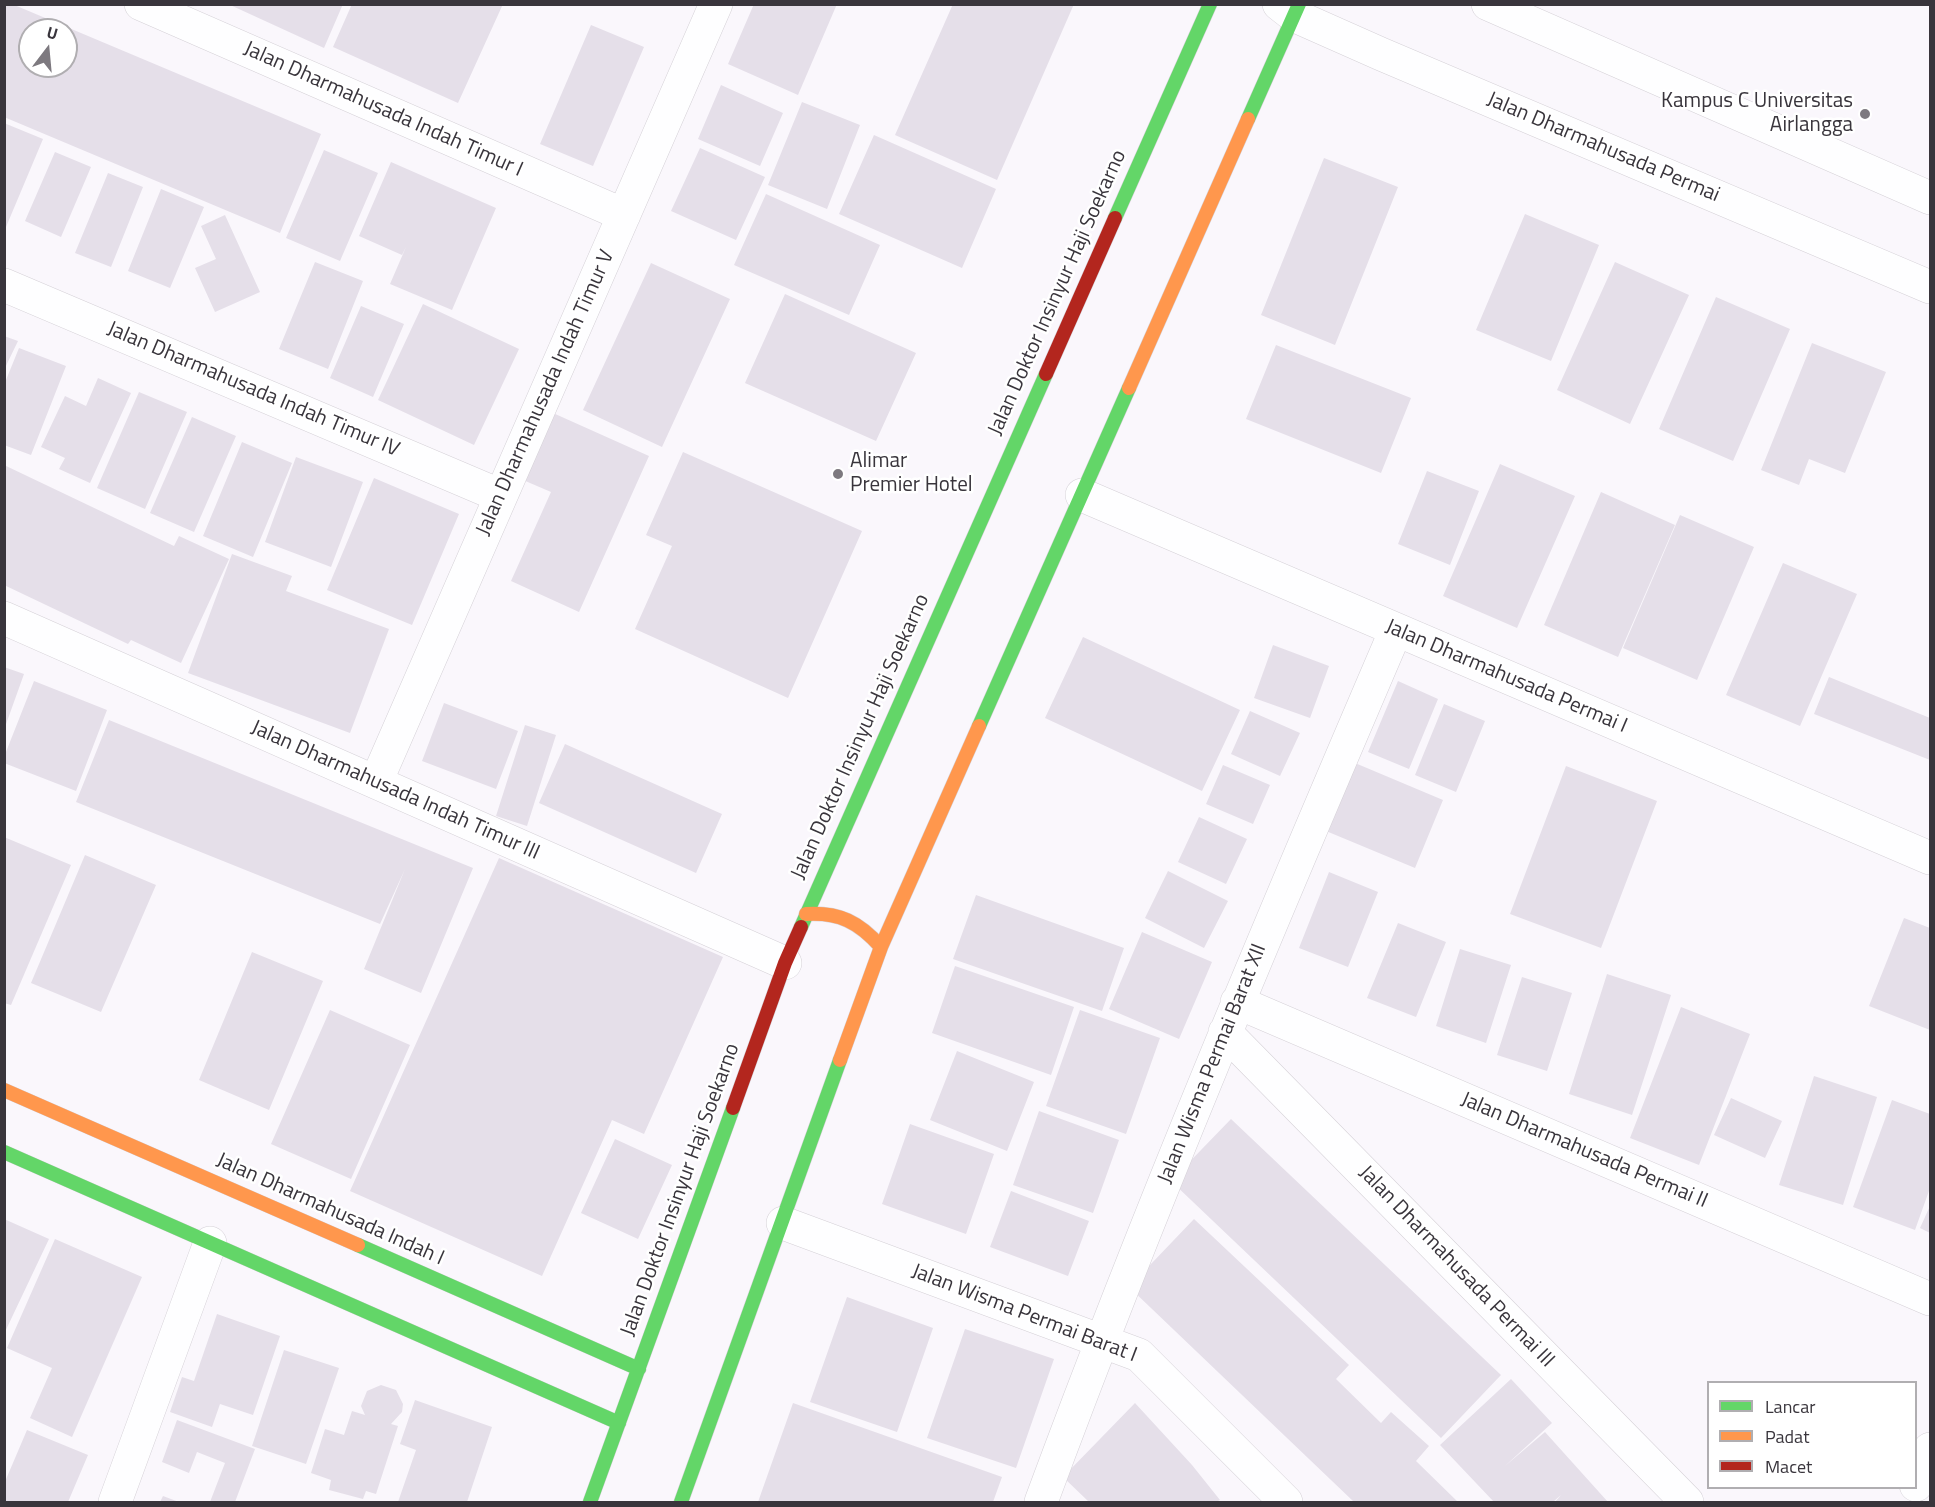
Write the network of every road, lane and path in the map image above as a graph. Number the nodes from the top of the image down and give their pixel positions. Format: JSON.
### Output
{"nodes":[{"id":1,"x":141,"y":4,"type":"edge"},
{"id":2,"x":716,"y":4,"type":"edge"},
{"id":3,"x":1210,"y":4,"type":"edge"},
{"id":4,"x":1488,"y":4,"type":"edge"},
{"id":5,"x":1290,"y":8,"type":"edge"},
{"id":6,"x":1930,"y":198,"type":"edge"},
{"id":7,"x":624,"y":215,"type":"junction"},
{"id":8,"x":4,"y":285,"type":"edge"},
{"id":9,"x":1930,"y":287,"type":"edge"},
{"id":10,"x":1082,"y":495,"type":"junction"},
{"id":11,"x":501,"y":496,"type":"junction"},
{"id":12,"x":4,"y":618,"type":"edge"},
{"id":13,"x":1396,"y":630,"type":"junction"},
{"id":14,"x":376,"y":782,"type":"junction"},
{"id":15,"x":1930,"y":858,"type":"edge"},
{"id":16,"x":806,"y":914,"type":"junction"},
{"id":17,"x":882,"y":947,"type":"junction"},
{"id":18,"x":786,"y":963,"type":"junction"},
{"id":19,"x":1231,"y":1017,"type":"junction"},
{"id":20,"x":4,"y":1090,"type":"edge"},
{"id":21,"x":4,"y":1152,"type":"edge"},
{"id":22,"x":783,"y":1223,"type":"junction"},
{"id":23,"x":210,"y":1243,"type":"junction"},
{"id":24,"x":1930,"y":1299,"type":"edge"},
{"id":25,"x":1102,"y":1339,"type":"junction"},
{"id":26,"x":639,"y":1369,"type":"junction"},
{"id":27,"x":619,"y":1423,"type":"junction"},
{"id":28,"x":1930,"y":1449,"type":"edge"},
{"id":29,"x":1917,"y":1481,"type":"edge"},
{"id":30,"x":1914,"y":1489,"type":"edge"},
{"id":31,"x":116,"y":1503,"type":"edge"},
{"id":32,"x":590,"y":1503,"type":"edge"},
{"id":33,"x":681,"y":1503,"type":"edge"},
{"id":34,"x":1041,"y":1503,"type":"edge"},
{"id":35,"x":1286,"y":1503,"type":"edge"},
{"id":36,"x":1687,"y":1503,"type":"edge"},
{"id":37,"x":1908,"y":1503,"type":"edge"}],
"edges":[{"from":1,"to":7,"type":"street","name":"Jalan Dharmahusada Indah Timur I"},
{"from":2,"to":7,"type":"street","name":"Jalan Dharmahusada Indah Timur V"},
{"from":3,"to":16,"type":"main road","name":"Jalan Doktor Insinyur Haji Soekarno"},
{"from":4,"to":6,"type":"street"},
{"from":5,"to":9,"type":"street","name":"Jalan Dharmahusada Permai"},
{"from":5,"to":10,"type":"main road"},
{"from":7,"to":11,"type":"street","name":"Jalan Dharmahusada Indah Timur V"},
{"from":8,"to":11,"type":"street","name":"Jalan Dharmahusada Indah Timur IV"},
{"from":10,"to":13,"type":"street","name":"Jalan Dharmahusada Permai I"},
{"from":10,"to":17,"type":"main road"},
{"from":11,"to":14,"type":"street","name":"Jalan Dharmahusada Indah Timur V"},
{"from":12,"to":14,"type":"street","name":"Jalan Dharmahusada Indah Timur III"},
{"from":13,"to":15,"type":"street","name":"Jalan Dharmahusada Permai I"},
{"from":13,"to":19,"type":"street","name":"Jalan Wisma Permai Barat XII"},
{"from":14,"to":18,"type":"street","name":"Jalan Dharmahusada Indah Timur III"},
{"from":16,"to":17,"type":"main road"},
{"from":16,"to":18,"type":"main road","name":"Jalan Doktor Insinyur Haji Soekarno"},
{"from":17,"to":22,"type":"main road"},
{"from":18,"to":26,"type":"main road","name":"Jalan Doktor Insinyur Haji Soekarno"},
{"from":19,"to":24,"type":"street","name":"Jalan Dharmahusada Permai II"},
{"from":19,"to":25,"type":"street","name":"Jalan Wisma Permai Barat XII"},
{"from":19,"to":36,"type":"street","name":"Jalan Dharmahusada Permai III"},
{"from":20,"to":26,"type":"main road","name":"Jalan Dharmahusada Indah I"},
{"from":21,"to":23,"type":"main road"},
{"from":22,"to":25,"type":"street","name":"Jalan Wisma Permai Barat I"},
{"from":22,"to":33,"type":"main road"},
{"from":23,"to":27,"type":"main road"},
{"from":23,"to":31,"type":"street"},
{"from":25,"to":34,"type":"street","name":"Jalan Wisma Permai Barat XII"},
{"from":25,"to":35,"type":"street","name":"Jalan Wisma Permai Barat I"},
{"from":26,"to":27,"type":"main road","name":"Jalan Doktor Insinyur Haji Soekarno"},
{"from":27,"to":32,"type":"main road","name":"Jalan Doktor Insinyur Haji Soekarno"},
{"from":28,"to":29,"type":"street"},
{"from":30,"to":37,"type":"street"}]}
